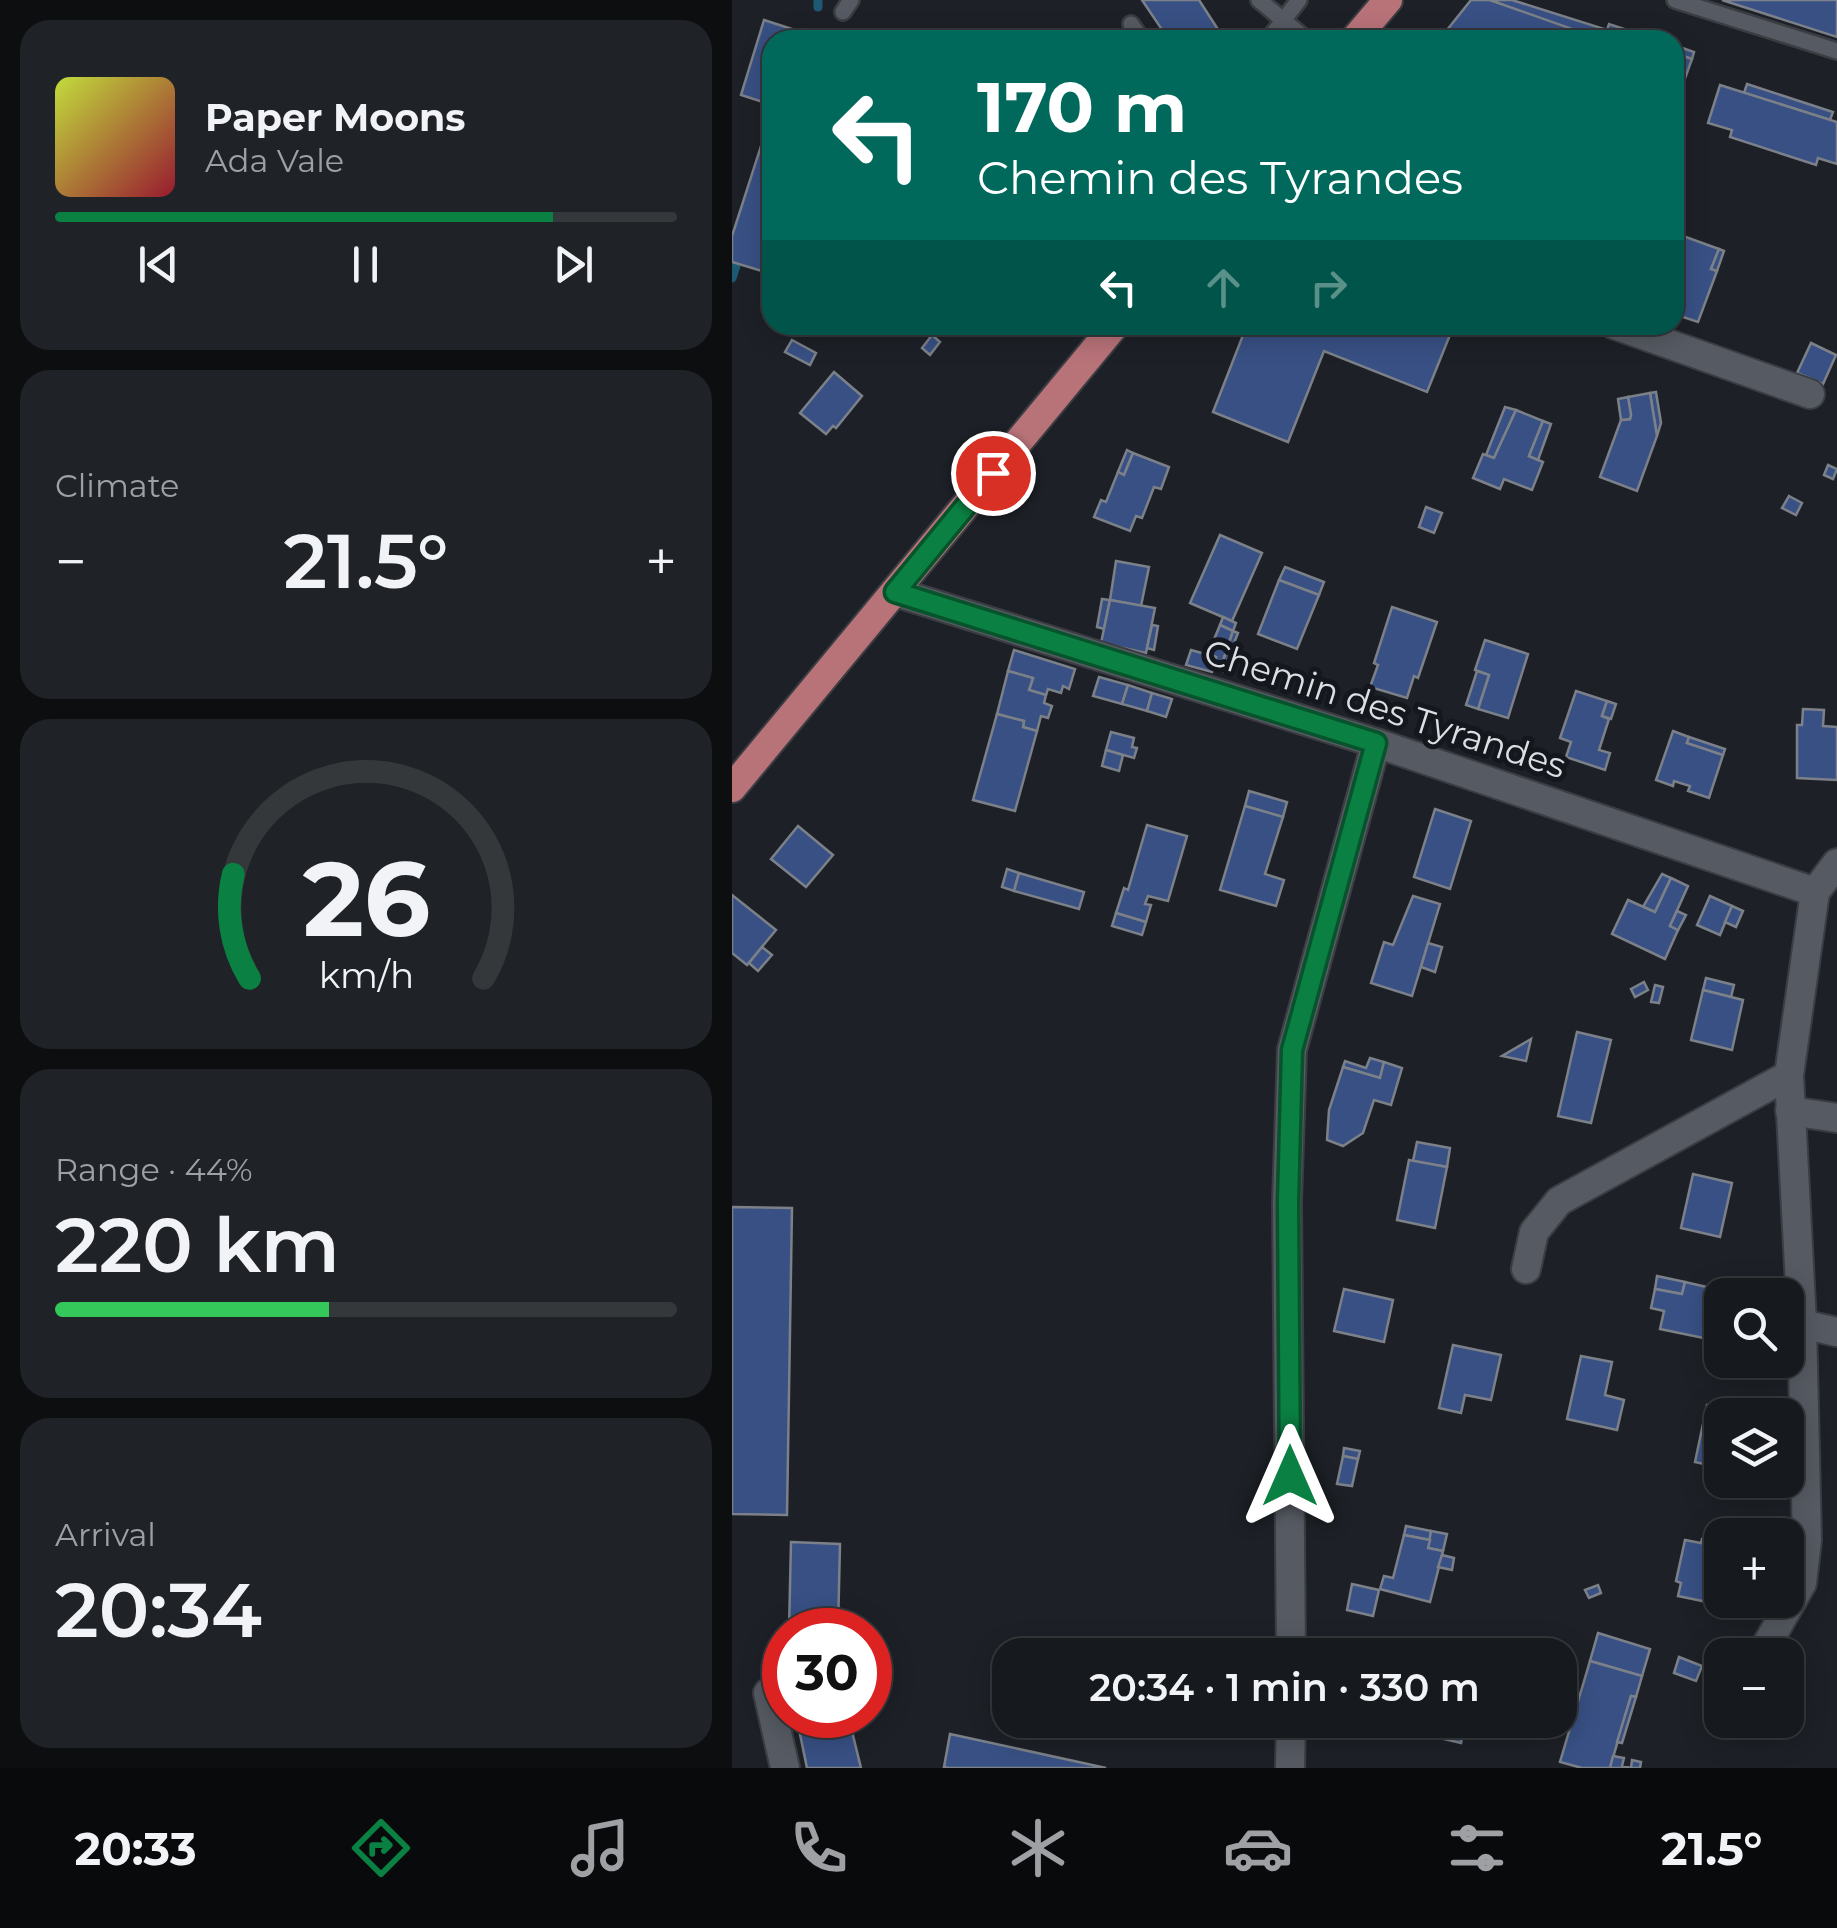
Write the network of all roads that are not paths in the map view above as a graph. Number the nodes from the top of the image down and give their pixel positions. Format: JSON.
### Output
{"nodes":[{"id":1,"x":1259,"y":0,"type":"edge"},
{"id":2,"x":1299,"y":0,"type":"edge"},
{"id":3,"x":1388,"y":0,"type":"edge"},
{"id":4,"x":1675,"y":0,"type":"edge"},
{"id":5,"x":1284,"y":21,"type":"junction"},
{"id":6,"x":1130,"y":24,"type":"dead end"},
{"id":7,"x":1134,"y":30,"type":"edge"},
{"id":8,"x":1276,"y":30,"type":"edge"},
{"id":9,"x":1295,"y":30,"type":"edge"},
{"id":10,"x":1362,"y":30,"type":"edge"},
{"id":11,"x":1836,"y":51,"type":"edge"},
{"id":12,"x":1107,"y":335,"type":"edge"},
{"id":13,"x":1644,"y":335,"type":"edge"},
{"id":14,"x":1810,"y":394,"type":"dead end"},
{"id":15,"x":895,"y":592,"type":"junction"},
{"id":16,"x":1376,"y":743,"type":"junction"},
{"id":17,"x":732,"y":788,"type":"edge"},
{"id":18,"x":1836,"y":864,"type":"edge"},
{"id":19,"x":1815,"y":892,"type":"junction"},
{"id":20,"x":1789,"y":1074,"type":"junction"},
{"id":21,"x":1790,"y":1111,"type":"junction"},
{"id":22,"x":1836,"y":1118,"type":"edge"},
{"id":23,"x":1526,"y":1268,"type":"dead end"},
{"id":24,"x":1799,"y":1278,"type":"edge"},
{"id":25,"x":1804,"y":1324,"type":"edge"},
{"id":26,"x":1836,"y":1332,"type":"edge"},
{"id":27,"x":1804,"y":1378,"type":"edge"},
{"id":28,"x":1290,"y":1638,"type":"edge"},
{"id":29,"x":1771,"y":1638,"type":"edge"},
{"id":30,"x":778,"y":1738,"type":"edge"},
{"id":31,"x":1290,"y":1738,"type":"edge"},
{"id":32,"x":785,"y":1768,"type":"edge"},
{"id":33,"x":1290,"y":1768,"type":"edge"}],
"edges":[{"from":1,"to":5,"type":"lane"},
{"from":2,"to":5,"type":"lane"},
{"from":3,"to":10,"type":"main road"},
{"from":4,"to":11,"type":"lane"},
{"from":5,"to":8,"type":"lane"},
{"from":5,"to":9,"type":"lane"},
{"from":6,"to":7,"type":"lane"},
{"from":12,"to":15,"type":"main road"},
{"from":13,"to":14,"type":"street"},
{"from":15,"to":16,"type":"street","name":"Chemin des Tyrandes"},
{"from":15,"to":17,"type":"main road"},
{"from":16,"to":19,"type":"street","name":"Chemin des Tyrandes"},
{"from":16,"to":28,"type":"street"},
{"from":18,"to":19,"type":"street"},
{"from":19,"to":20,"type":"street"},
{"from":20,"to":21,"type":"street"},
{"from":20,"to":23,"type":"street"},
{"from":21,"to":22,"type":"street"},
{"from":21,"to":24,"type":"street"},
{"from":25,"to":26,"type":"street"},
{"from":27,"to":29,"type":"street"},
{"from":30,"to":32,"type":"street"},
{"from":31,"to":33,"type":"street"}]}
